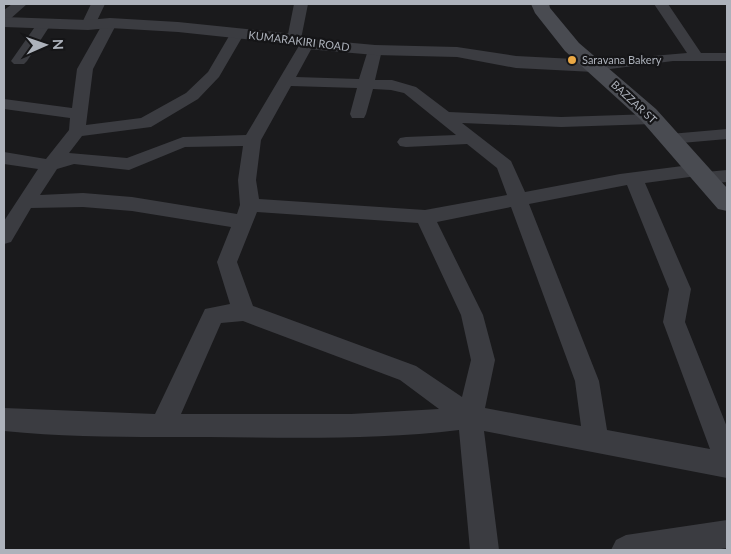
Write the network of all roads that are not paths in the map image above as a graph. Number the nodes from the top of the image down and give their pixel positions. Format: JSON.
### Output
{"nodes":[{"id":1,"x":20,"y":4,"type":"edge"},
{"id":2,"x":98,"y":4,"type":"edge"},
{"id":3,"x":301,"y":4,"type":"edge"},
{"id":4,"x":540,"y":4,"type":"edge"},
{"id":5,"x":661,"y":4,"type":"edge"},
{"id":6,"x":4,"y":17,"type":"edge"},
{"id":7,"x":4,"y":22,"type":"edge"},
{"id":8,"x":110,"y":23,"type":"junction"},
{"id":9,"x":44,"y":24,"type":"junction"},
{"id":10,"x":88,"y":25,"type":"junction"},
{"id":11,"x":237,"y":34,"type":"junction"},
{"id":12,"x":300,"y":42,"type":"junction"},
{"id":13,"x":375,"y":50,"type":"junction"},
{"id":14,"x":697,"y":57,"type":"junction"},
{"id":15,"x":727,"y":57,"type":"edge"},
{"id":16,"x":19,"y":61,"type":"dead end"},
{"id":17,"x":594,"y":66,"type":"junction"},
{"id":18,"x":285,"y":81,"type":"junction"},
{"id":19,"x":366,"y":84,"type":"junction"},
{"id":20,"x":4,"y":104,"type":"edge"},
{"id":21,"x":79,"y":114,"type":"junction"},
{"id":22,"x":358,"y":114,"type":"dead end"},
{"id":23,"x":443,"y":116,"type":"junction"},
{"id":24,"x":653,"y":118,"type":"junction"},
{"id":25,"x":77,"y":131,"type":"junction"},
{"id":26,"x":727,"y":134,"type":"edge"},
{"id":27,"x":469,"y":138,"type":"junction"},
{"id":28,"x":670,"y":139,"type":"junction"},
{"id":29,"x":252,"y":140,"type":"junction"},
{"id":30,"x":406,"y":142,"type":"dead end"},
{"id":31,"x":4,"y":158,"type":"edge"},
{"id":32,"x":50,"y":165,"type":"junction"},
{"id":33,"x":702,"y":174,"type":"junction"},
{"id":34,"x":727,"y":176,"type":"edge"},
{"id":35,"x":634,"y":179,"type":"junction"},
{"id":36,"x":518,"y":198,"type":"junction"},
{"id":37,"x":26,"y":202,"type":"junction"},
{"id":38,"x":727,"y":203,"type":"edge"},
{"id":39,"x":247,"y":214,"type":"junction"},
{"id":40,"x":425,"y":217,"type":"junction"},
{"id":41,"x":4,"y":237,"type":"edge"},
{"id":42,"x":244,"y":312,"type":"junction"},
{"id":43,"x":470,"y":417,"type":"junction"},
{"id":44,"x":4,"y":420,"type":"edge"},
{"id":45,"x":163,"y":425,"type":"junction"},
{"id":46,"x":596,"y":440,"type":"junction"},
{"id":47,"x":727,"y":458,"type":"edge"},
{"id":48,"x":727,"y":465,"type":"edge"},
{"id":49,"x":727,"y":534,"type":"edge"},
{"id":50,"x":484,"y":550,"type":"edge"},
{"id":51,"x":626,"y":550,"type":"edge"}],
"edges":[{"from":1,"to":6,"type":"street"},
{"from":2,"to":10,"type":"street"},
{"from":3,"to":12,"type":"street"},
{"from":4,"to":17,"type":"main road","name":"BAZZAR ST"},
{"from":5,"to":14,"type":"street"},
{"from":7,"to":9,"type":"street","name":"KUMARAKIRI ROAD"},
{"from":8,"to":10,"type":"street","name":"KUMARAKIRI ROAD"},
{"from":8,"to":11,"type":"street","name":"KUMARAKIRI ROAD"},
{"from":8,"to":21,"type":"street"},
{"from":9,"to":10,"type":"street","name":"KUMARAKIRI ROAD"},
{"from":9,"to":16,"type":"street"},
{"from":11,"to":12,"type":"street","name":"KUMARAKIRI ROAD"},
{"from":11,"to":25,"type":"street"},
{"from":12,"to":13,"type":"street","name":"KUMARAKIRI ROAD"},
{"from":12,"to":18,"type":"street"},
{"from":13,"to":17,"type":"street","name":"KUMARAKIRI ROAD"},
{"from":13,"to":19,"type":"street"},
{"from":14,"to":15,"type":"street"},
{"from":14,"to":17,"type":"street"},
{"from":17,"to":24,"type":"main road","name":"BAZZAR ST"},
{"from":18,"to":19,"type":"street"},
{"from":18,"to":29,"type":"street"},
{"from":19,"to":22,"type":"street"},
{"from":19,"to":23,"type":"street"},
{"from":20,"to":21,"type":"street"},
{"from":21,"to":25,"type":"street"},
{"from":23,"to":24,"type":"street"},
{"from":23,"to":27,"type":"street"},
{"from":24,"to":28,"type":"main road","name":"BAZZAR ST"},
{"from":25,"to":32,"type":"street"},
{"from":26,"to":28,"type":"street"},
{"from":27,"to":30,"type":"street"},
{"from":27,"to":36,"type":"street"},
{"from":28,"to":33,"type":"main road","name":"BAZZAR ST"},
{"from":29,"to":32,"type":"street"},
{"from":29,"to":39,"type":"street"},
{"from":31,"to":32,"type":"street"},
{"from":32,"to":37,"type":"street"},
{"from":33,"to":34,"type":"street"},
{"from":33,"to":35,"type":"street"},
{"from":33,"to":38,"type":"main road","name":"BAZZAR ST"},
{"from":35,"to":36,"type":"street"},
{"from":35,"to":47,"type":"street"},
{"from":36,"to":40,"type":"street"},
{"from":36,"to":46,"type":"street"},
{"from":37,"to":39,"type":"street"},
{"from":37,"to":41,"type":"street"},
{"from":39,"to":40,"type":"street"},
{"from":39,"to":42,"type":"street"},
{"from":40,"to":43,"type":"street"},
{"from":42,"to":43,"type":"street"},
{"from":42,"to":45,"type":"street"},
{"from":43,"to":45,"type":"street"},
{"from":43,"to":46,"type":"street"},
{"from":43,"to":50,"type":"street"},
{"from":44,"to":45,"type":"street"},
{"from":46,"to":48,"type":"street"},
{"from":49,"to":51,"type":"street"}]}
